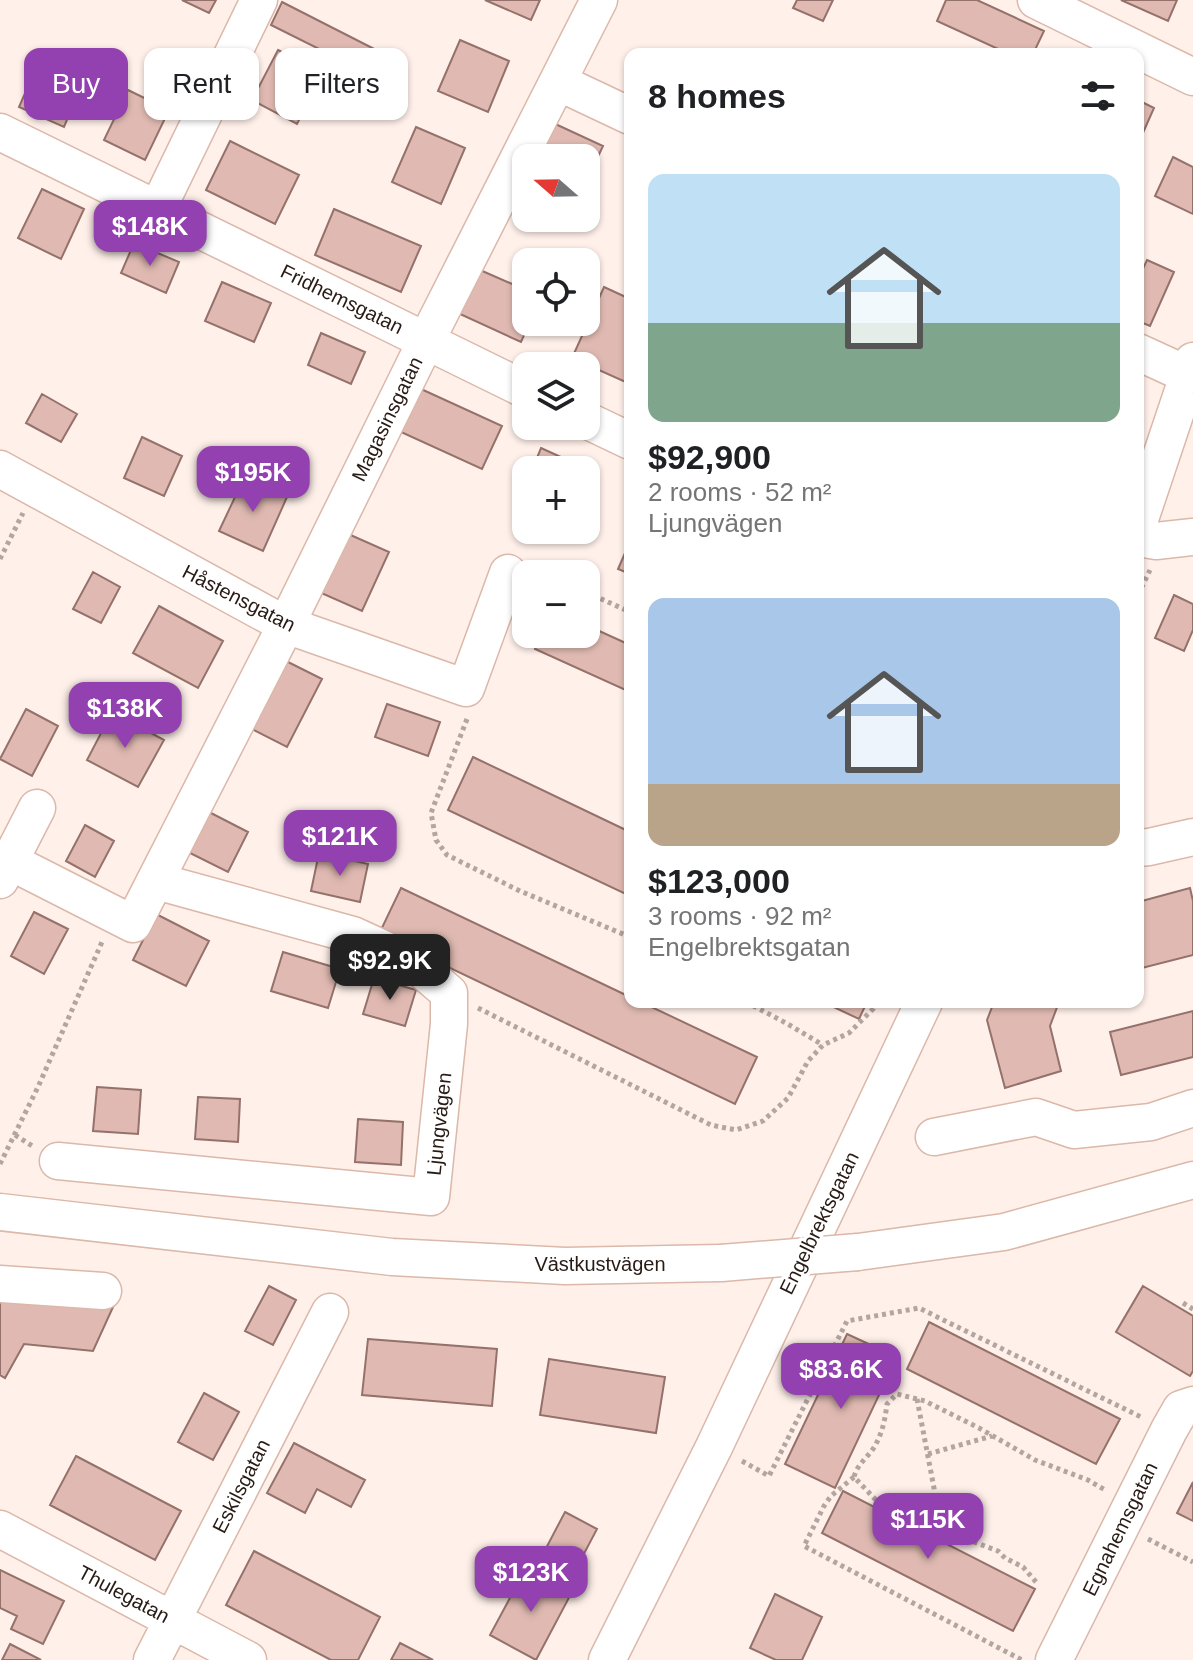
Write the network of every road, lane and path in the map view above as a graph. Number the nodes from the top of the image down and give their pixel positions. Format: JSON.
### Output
{"nodes":[{"id":1,"x":259,"y":0,"type":"edge"},
{"id":2,"x":599,"y":0,"type":"edge"},
{"id":3,"x":1036,"y":0,"type":"edge"},
{"id":4,"x":1134,"y":48,"type":"edge"},
{"id":5,"x":1144,"y":53,"type":"edge"},
{"id":6,"x":1193,"y":77,"type":"edge"},
{"id":7,"x":558,"y":82,"type":"junction"},
{"id":8,"x":624,"y":113,"type":"edge"},
{"id":9,"x":0,"y":132,"type":"edge"},
{"id":10,"x":157,"y":210,"type":"junction"},
{"id":11,"x":426,"y":341,"type":"junction"},
{"id":12,"x":1144,"y":354,"type":"edge"},
{"id":13,"x":1190,"y":368,"type":"edge"},
{"id":14,"x":512,"y":383,"type":"edge"},
{"id":15,"x":600,"y":427,"type":"edge"},
{"id":16,"x":624,"y":438,"type":"edge"},
{"id":17,"x":0,"y":469,"type":"edge"},
{"id":18,"x":35,"y":489,"type":"junction"},
{"id":19,"x":1144,"y":507,"type":"edge"},
{"id":20,"x":1193,"y":537,"type":"edge"},
{"id":21,"x":1144,"y":539,"type":"edge"},
{"id":22,"x":0,"y":559,"type":"edge"},
{"id":23,"x":508,"y":573,"type":"dead end"},
{"id":24,"x":600,"y":598,"type":"edge"},
{"id":25,"x":624,"y":609,"type":"edge"},
{"id":26,"x":286,"y":625,"type":"junction"},
{"id":27,"x":466,"y":688,"type":"junction"},
{"id":28,"x":37,"y":808,"type":"dead end"},
{"id":29,"x":1193,"y":837,"type":"edge"},
{"id":30,"x":1144,"y":847,"type":"edge"},
{"id":31,"x":5,"y":870,"type":"edge"},
{"id":32,"x":156,"y":881,"type":"junction"},
{"id":33,"x":624,"y":934,"type":"edge"},
{"id":34,"x":449,"y":993,"type":"junction"},
{"id":35,"x":757,"y":1008,"type":"edge"},
{"id":36,"x":873,"y":1008,"type":"edge"},
{"id":37,"x":921,"y":1008,"type":"edge"},
{"id":38,"x":823,"y":1045,"type":"junction"},
{"id":39,"x":1193,"y":1108,"type":"edge"},
{"id":40,"x":934,"y":1137,"type":"dead end"},
{"id":41,"x":58,"y":1161,"type":"dead end"},
{"id":42,"x":1193,"y":1180,"type":"edge"},
{"id":43,"x":0,"y":1212,"type":"edge"},
{"id":44,"x":0,"y":1284,"type":"edge"},
{"id":45,"x":103,"y":1291,"type":"dead end"},
{"id":46,"x":1183,"y":1303,"type":"dead end"},
{"id":47,"x":1193,"y":1309,"type":"edge"},
{"id":48,"x":330,"y":1312,"type":"dead end"},
{"id":49,"x":917,"y":1399,"type":"junction"},
{"id":50,"x":1181,"y":1418,"type":"edge"},
{"id":51,"x":993,"y":1436,"type":"junction"},
{"id":52,"x":928,"y":1454,"type":"junction"},
{"id":53,"x":736,"y":1459,"type":"dead end"},
{"id":54,"x":854,"y":1477,"type":"junction"},
{"id":55,"x":1128,"y":1515,"type":"junction"},
{"id":56,"x":938,"y":1528,"type":"junction"},
{"id":57,"x":0,"y":1529,"type":"edge"},
{"id":58,"x":936,"y":1536,"type":"dead end"},
{"id":59,"x":1005,"y":1558,"type":"junction"},
{"id":60,"x":1193,"y":1562,"type":"edge"},
{"id":61,"x":1000,"y":1567,"type":"dead end"},
{"id":62,"x":1036,"y":1582,"type":"dead end"},
{"id":63,"x":173,"y":1620,"type":"junction"},
{"id":64,"x":152,"y":1660,"type":"edge"},
{"id":65,"x":248,"y":1660,"type":"edge"},
{"id":66,"x":607,"y":1660,"type":"edge"},
{"id":67,"x":1022,"y":1660,"type":"edge"},
{"id":68,"x":1054,"y":1660,"type":"edge"}],
"edges":[{"from":1,"to":10,"type":"street"},
{"from":2,"to":7,"type":"street","name":"Magasinsgatan"},
{"from":3,"to":4,"type":"street"},
{"from":5,"to":6,"type":"street"},
{"from":7,"to":8,"type":"street"},
{"from":7,"to":11,"type":"street","name":"Magasinsgatan"},
{"from":9,"to":10,"type":"street","name":"Fridhemsgatan"},
{"from":10,"to":11,"type":"street","name":"Fridhemsgatan"},
{"from":11,"to":14,"type":"street","name":"Fridhemsgatan"},
{"from":11,"to":26,"type":"street","name":"Magasinsgatan"},
{"from":12,"to":13,"type":"street"},
{"from":13,"to":19,"type":"street"},
{"from":15,"to":16,"type":"street"},
{"from":17,"to":18,"type":"street","name":"Håstensgatan"},
{"from":18,"to":22,"type":"path"},
{"from":18,"to":26,"type":"street","name":"Håstensgatan"},
{"from":20,"to":21,"type":"street"},
{"from":23,"to":27,"type":"street"},
{"from":24,"to":25,"type":"path"},
{"from":26,"to":27,"type":"street","name":"Håstensgatan"},
{"from":26,"to":32,"type":"street","name":"Magasinsgatan"},
{"from":27,"to":33,"type":"path"},
{"from":28,"to":31,"type":"street"},
{"from":29,"to":30,"type":"street"},
{"from":31,"to":32,"type":"street","name":"Magasinsgatan"},
{"from":32,"to":34,"type":"street"},
{"from":34,"to":38,"type":"path"},
{"from":34,"to":41,"type":"street","name":"Ljungvägen"},
{"from":35,"to":38,"type":"path"},
{"from":36,"to":38,"type":"path"},
{"from":37,"to":66,"type":"street","name":"Engelbrektsgatan"},
{"from":39,"to":40,"type":"street"},
{"from":42,"to":43,"type":"street","name":"Västkustvägen","bridge":true},
{"from":44,"to":45,"type":"street"},
{"from":46,"to":47,"type":"path"},
{"from":48,"to":63,"type":"street","name":"Eskilsgatan"},
{"from":49,"to":51,"type":"path"},
{"from":49,"to":52,"type":"path"},
{"from":49,"to":54,"type":"path"},
{"from":50,"to":53,"type":"path"},
{"from":50,"to":55,"type":"street","name":"Egnahemsgatan"},
{"from":51,"to":52,"type":"path"},
{"from":51,"to":55,"type":"path"},
{"from":52,"to":56,"type":"path"},
{"from":54,"to":56,"type":"path"},
{"from":54,"to":67,"type":"path"},
{"from":55,"to":60,"type":"path"},
{"from":55,"to":68,"type":"street","name":"Egnahemsgatan"},
{"from":56,"to":58,"type":"path"},
{"from":56,"to":59,"type":"path"},
{"from":57,"to":63,"type":"street","name":"Thulegatan"},
{"from":59,"to":61,"type":"path"},
{"from":59,"to":62,"type":"path"},
{"from":63,"to":64,"type":"street","name":"Eskilsgatan"},
{"from":63,"to":65,"type":"street","name":"Thulegatan"}]}
